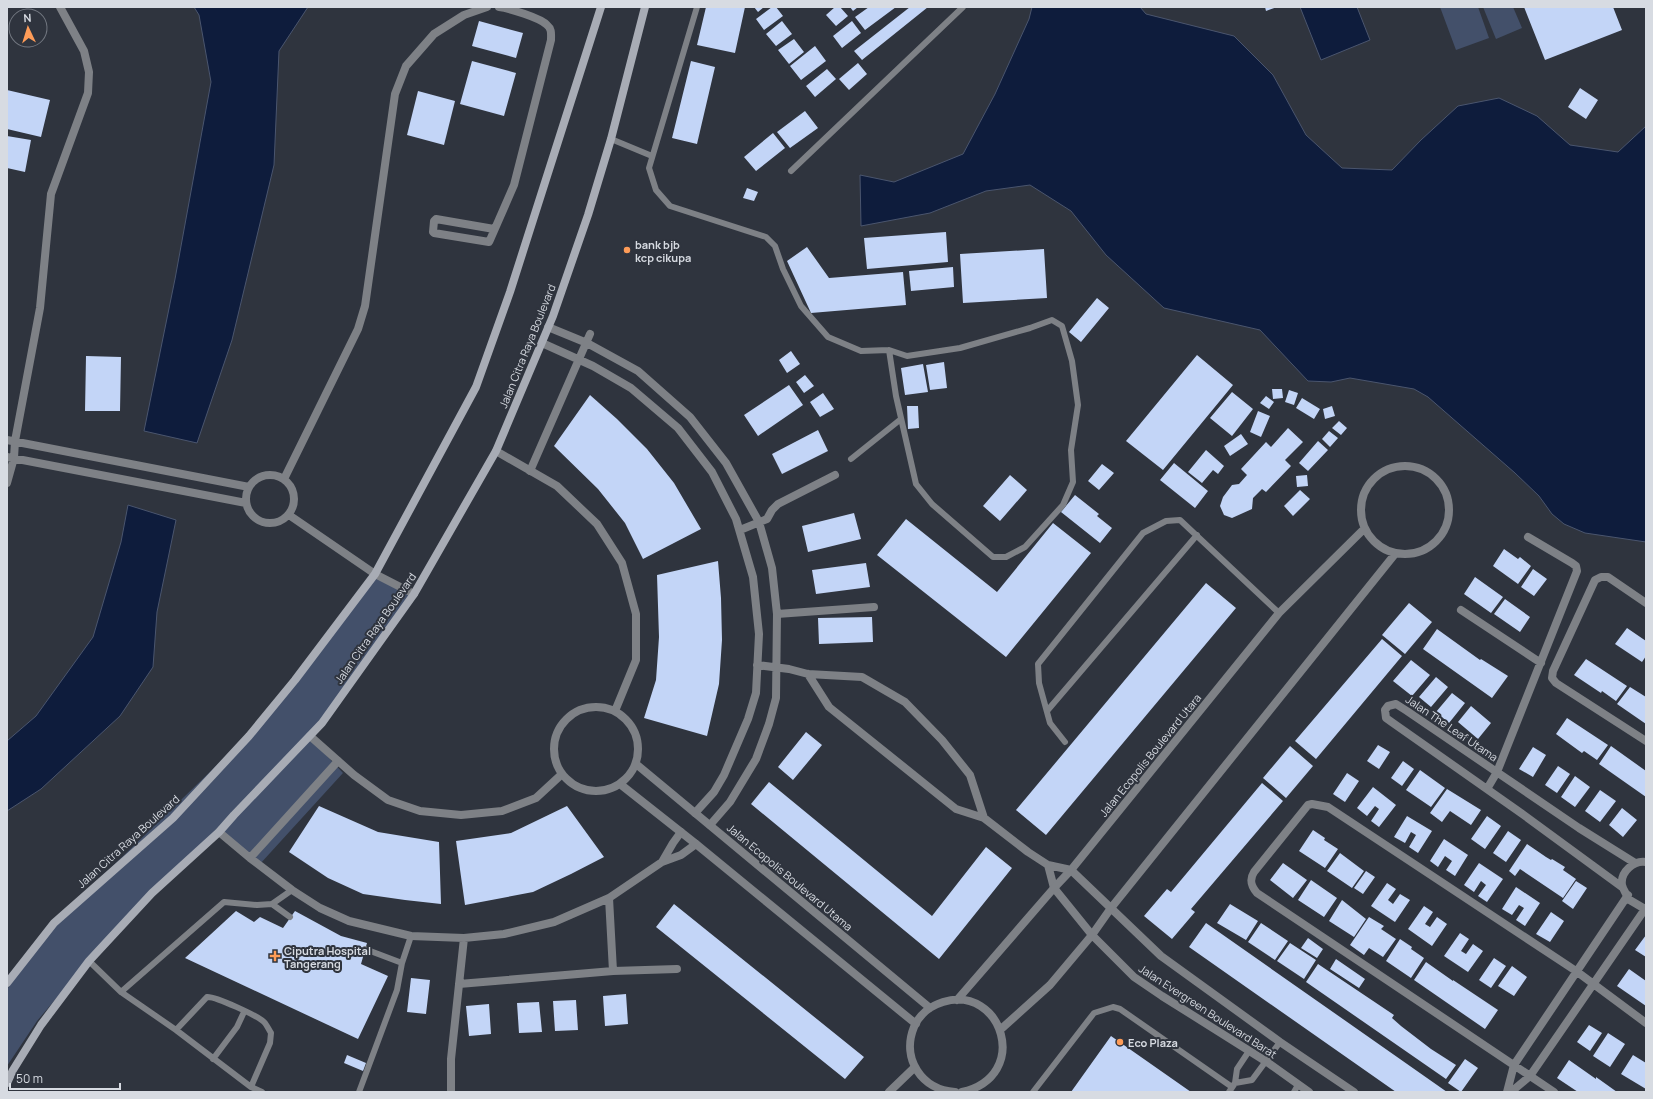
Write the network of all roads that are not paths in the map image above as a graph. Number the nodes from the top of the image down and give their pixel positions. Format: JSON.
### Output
{"nodes":[{"id":1,"x":60,"y":7,"type":"edge"},
{"id":2,"x":487,"y":7,"type":"edge"},
{"id":3,"x":499,"y":7,"type":"edge"},
{"id":4,"x":601,"y":7,"type":"edge"},
{"id":5,"x":646,"y":7,"type":"edge"},
{"id":6,"x":697,"y":7,"type":"edge"},
{"id":7,"x":964,"y":7,"type":"edge"},
{"id":8,"x":611,"y":139,"type":"junction"},
{"id":9,"x":652,"y":156,"type":"junction"},
{"id":10,"x":791,"y":171,"type":"dead end"},
{"id":11,"x":494,"y":229,"type":"junction"},
{"id":12,"x":548,"y":327,"type":"junction"},
{"id":13,"x":590,"y":334,"type":"dead end"},
{"id":14,"x":542,"y":343,"type":"junction"},
{"id":15,"x":587,"y":343,"type":"junction"},
{"id":16,"x":889,"y":350,"type":"junction"},
{"id":17,"x":579,"y":360,"type":"junction"},
{"id":18,"x":901,"y":419,"type":"junction"},
{"id":19,"x":11,"y":440,"type":"edge"},
{"id":20,"x":496,"y":451,"type":"junction"},
{"id":21,"x":10,"y":458,"type":"edge"},
{"id":22,"x":851,"y":459,"type":"dead end"},
{"id":23,"x":530,"y":471,"type":"junction"},
{"id":24,"x":835,"y":475,"type":"dead end"},
{"id":25,"x":284,"y":479,"type":"junction"},
{"id":26,"x":7,"y":483,"type":"edge"},
{"id":27,"x":249,"y":487,"type":"junction"},
{"id":28,"x":246,"y":503,"type":"junction"},
{"id":29,"x":289,"y":515,"type":"junction"},
{"id":30,"x":759,"y":522,"type":"junction"},
{"id":31,"x":1364,"y":529,"type":"junction"},
{"id":32,"x":740,"y":530,"type":"junction"},
{"id":33,"x":1197,"y":535,"type":"junction"},
{"id":34,"x":1528,"y":537,"type":"dead end"},
{"id":35,"x":1395,"y":554,"type":"junction"},
{"id":36,"x":375,"y":574,"type":"junction"},
{"id":37,"x":414,"y":594,"type":"junction"},
{"id":38,"x":1646,"y":603,"type":"edge"},
{"id":39,"x":874,"y":607,"type":"dead end"},
{"id":40,"x":1461,"y":610,"type":"dead end"},
{"id":41,"x":1279,"y":613,"type":"junction"},
{"id":42,"x":777,"y":614,"type":"junction"},
{"id":43,"x":1541,"y":663,"type":"junction"},
{"id":44,"x":757,"y":665,"type":"junction"},
{"id":45,"x":777,"y":668,"type":"junction"},
{"id":46,"x":808,"y":674,"type":"junction"},
{"id":47,"x":615,"y":711,"type":"junction"},
{"id":48,"x":1047,"y":711,"type":"junction"},
{"id":49,"x":310,"y":736,"type":"junction"},
{"id":50,"x":1646,"y":741,"type":"edge"},
{"id":51,"x":1065,"y":742,"type":"dead end"},
{"id":52,"x":338,"y":761,"type":"junction"},
{"id":53,"x":636,"y":764,"type":"junction"},
{"id":54,"x":1497,"y":772,"type":"junction"},
{"id":55,"x":562,"y":774,"type":"junction"},
{"id":56,"x":620,"y":784,"type":"junction"},
{"id":57,"x":1487,"y":789,"type":"junction"},
{"id":58,"x":695,"y":813,"type":"junction"},
{"id":59,"x":984,"y":818,"type":"junction"},
{"id":60,"x":710,"y":825,"type":"junction"},
{"id":61,"x":219,"y":832,"type":"junction"},
{"id":62,"x":681,"y":832,"type":"junction"},
{"id":63,"x":696,"y":844,"type":"junction"},
{"id":64,"x":250,"y":858,"type":"junction"},
{"id":65,"x":662,"y":862,"type":"junction"},
{"id":66,"x":1646,"y":862,"type":"edge"},
{"id":67,"x":1635,"y":864,"type":"junction"},
{"id":68,"x":1048,"y":865,"type":"junction"},
{"id":69,"x":1071,"y":870,"type":"junction"},
{"id":70,"x":1622,"y":886,"type":"junction"},
{"id":71,"x":1054,"y":888,"type":"junction"},
{"id":72,"x":292,"y":890,"type":"junction"},
{"id":73,"x":1628,"y":895,"type":"junction"},
{"id":74,"x":609,"y":898,"type":"junction"},
{"id":75,"x":272,"y":904,"type":"junction"},
{"id":76,"x":1111,"y":908,"type":"junction"},
{"id":77,"x":1646,"y":908,"type":"edge"},
{"id":78,"x":290,"y":917,"type":"dead end"},
{"id":79,"x":411,"y":936,"type":"junction"},
{"id":80,"x":1092,"y":936,"type":"junction"},
{"id":81,"x":464,"y":938,"type":"junction"},
{"id":82,"x":365,"y":949,"type":"dead end"},
{"id":83,"x":89,"y":961,"type":"junction"},
{"id":84,"x":402,"y":963,"type":"junction"},
{"id":85,"x":677,"y":969,"type":"dead end"},
{"id":86,"x":613,"y":971,"type":"junction"},
{"id":87,"x":1576,"y":972,"type":"junction"},
{"id":88,"x":7,"y":983,"type":"edge"},
{"id":89,"x":459,"y":984,"type":"junction"},
{"id":90,"x":1593,"y":984,"type":"junction"},
{"id":91,"x":121,"y":992,"type":"junction"},
{"id":92,"x":957,"y":1000,"type":"junction"},
{"id":93,"x":930,"y":1008,"type":"junction"},
{"id":94,"x":244,"y":1012,"type":"junction"},
{"id":95,"x":1646,"y":1023,"type":"edge"},
{"id":96,"x":916,"y":1024,"type":"junction"},
{"id":97,"x":176,"y":1030,"type":"junction"},
{"id":98,"x":1000,"y":1030,"type":"junction"},
{"id":99,"x":1280,"y":1042,"type":"junction"},
{"id":100,"x":1249,"y":1051,"type":"junction"},
{"id":101,"x":213,"y":1059,"type":"junction"},
{"id":102,"x":1267,"y":1062,"type":"junction"},
{"id":103,"x":1514,"y":1066,"type":"junction"},
{"id":104,"x":915,"y":1067,"type":"junction"},
{"id":105,"x":1530,"y":1076,"type":"junction"},
{"id":106,"x":7,"y":1083,"type":"edge"},
{"id":107,"x":251,"y":1087,"type":"junction"},
{"id":108,"x":1232,"y":1087,"type":"edge"},
{"id":109,"x":1296,"y":1088,"type":"edge"},
{"id":110,"x":262,"y":1092,"type":"edge"},
{"id":111,"x":359,"y":1092,"type":"edge"},
{"id":112,"x":451,"y":1092,"type":"edge"},
{"id":113,"x":889,"y":1092,"type":"edge"},
{"id":114,"x":955,"y":1092,"type":"edge"},
{"id":115,"x":962,"y":1092,"type":"edge"},
{"id":116,"x":1033,"y":1092,"type":"edge"},
{"id":117,"x":1309,"y":1092,"type":"edge"},
{"id":118,"x":1354,"y":1092,"type":"edge"},
{"id":119,"x":1508,"y":1092,"type":"edge"},
{"id":120,"x":1512,"y":1092,"type":"edge"},
{"id":121,"x":1554,"y":1092,"type":"edge"}],
"edges":[{"from":1,"to":19,"type":"street"},
{"from":2,"to":25,"type":"street"},
{"from":3,"to":11,"type":"street"},
{"from":4,"to":36,"type":"main road","name":"Jalan Citra Raya Boulevard"},
{"from":5,"to":8,"type":"main road","name":"Jalan Citra Raya Boulevard"},
{"from":6,"to":9,"type":"lane"},
{"from":7,"to":10,"type":"lane"},
{"from":8,"to":9,"type":"lane"},
{"from":8,"to":12,"type":"main road","name":"Jalan Citra Raya Boulevard"},
{"from":9,"to":16,"type":"lane"},
{"from":11,"to":11,"type":"street"},
{"from":12,"to":14,"type":"main road","name":"Jalan Citra Raya Boulevard"},
{"from":12,"to":15,"type":"street"},
{"from":13,"to":15,"type":"street"},
{"from":14,"to":17,"type":"street"},
{"from":14,"to":20,"type":"main road","name":"Jalan Citra Raya Boulevard"},
{"from":15,"to":17,"type":"street"},
{"from":15,"to":30,"type":"street"},
{"from":16,"to":18,"type":"lane"},
{"from":16,"to":18,"type":"lane"},
{"from":17,"to":23,"type":"street"},
{"from":17,"to":32,"type":"street"},
{"from":18,"to":22,"type":"lane"},
{"from":19,"to":21,"type":"street"},
{"from":19,"to":27,"type":"street"},
{"from":20,"to":23,"type":"street"},
{"from":20,"to":37,"type":"main road","name":"Jalan Citra Raya Boulevard"},
{"from":21,"to":26,"type":"street"},
{"from":21,"to":28,"type":"street"},
{"from":23,"to":47,"type":"street"},
{"from":24,"to":30,"type":"street"},
{"from":25,"to":27,"type":"street"},
{"from":25,"to":29,"type":"street"},
{"from":27,"to":28,"type":"street"},
{"from":28,"to":29,"type":"street"},
{"from":29,"to":36,"type":"street"},
{"from":30,"to":32,"type":"street"},
{"from":30,"to":42,"type":"street"},
{"from":31,"to":35,"type":"street"},
{"from":31,"to":35,"type":"street"},
{"from":31,"to":41,"type":"street","name":"Jalan Ecopolis Boulevard Utara"},
{"from":32,"to":44,"type":"street"},
{"from":33,"to":41,"type":"lane"},
{"from":33,"to":48,"type":"lane"},
{"from":33,"to":48,"type":"lane"},
{"from":34,"to":43,"type":"street"},
{"from":35,"to":76,"type":"street"},
{"from":36,"to":37,"type":"street"},
{"from":36,"to":88,"type":"main road","name":"Jalan Citra Raya Boulevard"},
{"from":37,"to":49,"type":"main road","name":"Jalan Citra Raya Boulevard"},
{"from":38,"to":50,"type":"street"},
{"from":39,"to":42,"type":"street"},
{"from":40,"to":43,"type":"street"},
{"from":41,"to":69,"type":"street","name":"Jalan Ecopolis Boulevard Utara"},
{"from":42,"to":45,"type":"street"},
{"from":43,"to":54,"type":"street"},
{"from":44,"to":45,"type":"street"},
{"from":44,"to":58,"type":"street"},
{"from":45,"to":46,"type":"street"},
{"from":45,"to":60,"type":"street"},
{"from":46,"to":59,"type":"street"},
{"from":46,"to":59,"type":"street"},
{"from":47,"to":53,"type":"street"},
{"from":47,"to":55,"type":"street"},
{"from":48,"to":51,"type":"lane"},
{"from":49,"to":52,"type":"street"},
{"from":49,"to":61,"type":"main road","name":"Jalan Citra Raya Boulevard"},
{"from":52,"to":55,"type":"street"},
{"from":52,"to":64,"type":"street"},
{"from":53,"to":56,"type":"street"},
{"from":53,"to":58,"type":"street","name":"Jalan Ecopolis Boulevard Utama"},
{"from":54,"to":57,"type":"street"},
{"from":54,"to":57,"type":"street","name":"Jalan The Leaf Utama"},
{"from":54,"to":67,"type":"street","name":"Jalan The Leaf Utama"},
{"from":55,"to":56,"type":"street"},
{"from":56,"to":62,"type":"street"},
{"from":57,"to":70,"type":"street","name":"Jalan The Leaf Utama"},
{"from":58,"to":60,"type":"street","name":"Jalan Ecopolis Boulevard Utama"},
{"from":59,"to":68,"type":"street"},
{"from":60,"to":93,"type":"street","name":"Jalan Ecopolis Boulevard Utama"},
{"from":61,"to":64,"type":"street"},
{"from":61,"to":83,"type":"main road","name":"Jalan Citra Raya Boulevard"},
{"from":62,"to":63,"type":"street"},
{"from":62,"to":65,"type":"street"},
{"from":63,"to":65,"type":"street"},
{"from":63,"to":96,"type":"street"},
{"from":64,"to":72,"type":"street"},
{"from":65,"to":74,"type":"street"},
{"from":66,"to":67,"type":"street"},
{"from":67,"to":70,"type":"street"},
{"from":68,"to":69,"type":"street"},
{"from":68,"to":71,"type":"street"},
{"from":69,"to":71,"type":"street","name":"Jalan Ecopolis Boulevard Utara"},
{"from":69,"to":76,"type":"street","name":"Jalan Evergreen Boulevard Barat"},
{"from":70,"to":73,"type":"street"},
{"from":71,"to":80,"type":"street","name":"Jalan Evergreen Boulevard Barat"},
{"from":71,"to":92,"type":"street","name":"Jalan Ecopolis Boulevard Utara"},
{"from":72,"to":75,"type":"lane"},
{"from":72,"to":79,"type":"street"},
{"from":73,"to":77,"type":"street"},
{"from":73,"to":87,"type":"street"},
{"from":74,"to":81,"type":"street"},
{"from":74,"to":86,"type":"street"},
{"from":75,"to":78,"type":"lane"},
{"from":75,"to":91,"type":"lane"},
{"from":76,"to":80,"type":"street"},
{"from":76,"to":99,"type":"street","name":"Jalan Evergreen Boulevard Barat"},
{"from":77,"to":90,"type":"street"},
{"from":79,"to":81,"type":"street"},
{"from":79,"to":84,"type":"lane"},
{"from":80,"to":98,"type":"street"},
{"from":80,"to":100,"type":"street","name":"Jalan Evergreen Boulevard Barat"},
{"from":81,"to":89,"type":"street"},
{"from":82,"to":84,"type":"lane"},
{"from":83,"to":91,"type":"lane"},
{"from":83,"to":106,"type":"main road","name":"Jalan Citra Raya Boulevard"},
{"from":84,"to":111,"type":"lane"},
{"from":85,"to":86,"type":"street"},
{"from":86,"to":89,"type":"street"},
{"from":87,"to":90,"type":"street"},
{"from":87,"to":103,"type":"street"},
{"from":87,"to":103,"type":"street"},
{"from":89,"to":112,"type":"street"},
{"from":90,"to":95,"type":"street"},
{"from":90,"to":105,"type":"street"},
{"from":91,"to":97,"type":"lane"},
{"from":92,"to":93,"type":"street"},
{"from":92,"to":98,"type":"street"},
{"from":93,"to":96,"type":"street"},
{"from":94,"to":97,"type":"lane"},
{"from":94,"to":101,"type":"lane"},
{"from":94,"to":107,"type":"lane"},
{"from":96,"to":104,"type":"street"},
{"from":97,"to":101,"type":"lane"},
{"from":98,"to":115,"type":"street"},
{"from":99,"to":102,"type":"lane"},
{"from":99,"to":118,"type":"street","name":"Jalan Evergreen Boulevard Barat"},
{"from":100,"to":102,"type":"street","name":"Jalan Evergreen Boulevard Barat"},
{"from":100,"to":108,"type":"lane"},
{"from":101,"to":107,"type":"lane"},
{"from":102,"to":108,"type":"lane"},
{"from":102,"to":109,"type":"street","name":"Jalan Evergreen Boulevard Barat"},
{"from":103,"to":105,"type":"street"},
{"from":103,"to":119,"type":"street"},
{"from":104,"to":113,"type":"street"},
{"from":104,"to":114,"type":"street"},
{"from":105,"to":120,"type":"street"},
{"from":105,"to":121,"type":"street"},
{"from":107,"to":110,"type":"lane"},
{"from":108,"to":116,"type":"lane"},
{"from":109,"to":117,"type":"street","name":"Jalan Evergreen Boulevard Barat"}]}
